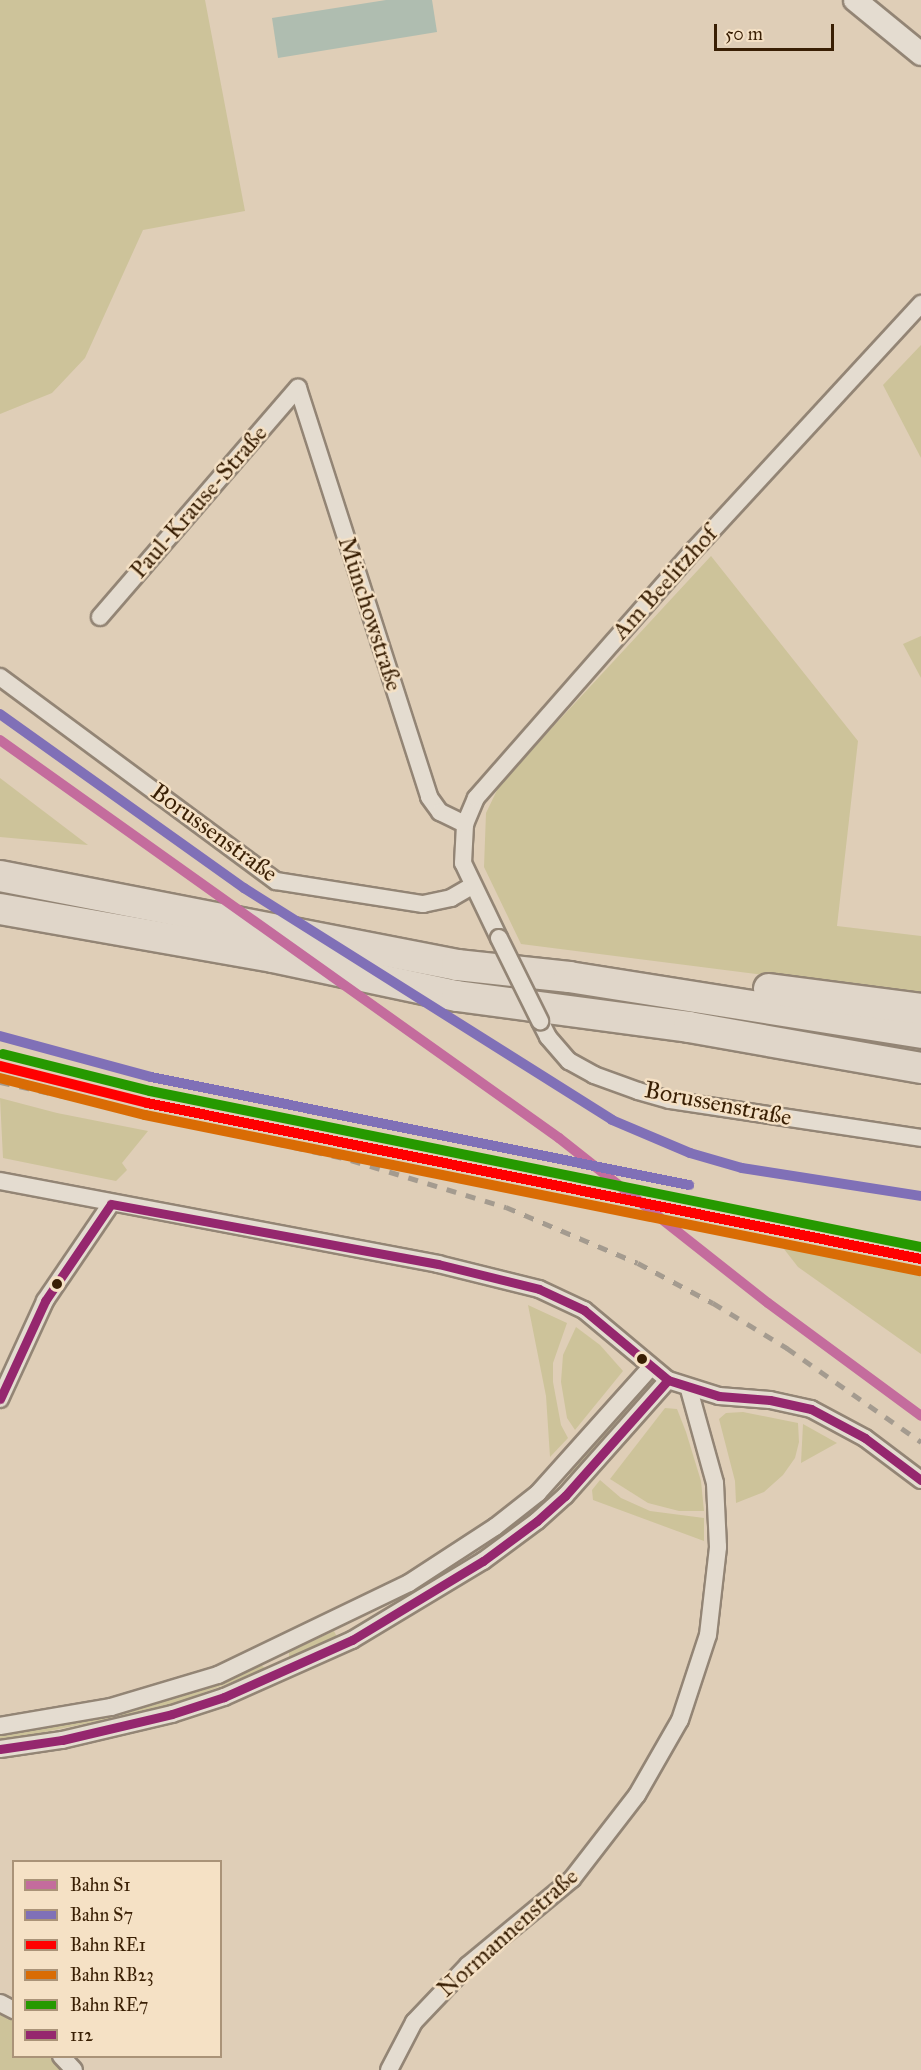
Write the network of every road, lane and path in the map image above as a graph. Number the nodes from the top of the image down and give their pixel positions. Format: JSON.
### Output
{"nodes":[{"id":1,"x":855,"y":0,"type":"edge"},
{"id":2,"x":921,"y":54,"type":"edge"},
{"id":3,"x":921,"y":304,"type":"edge"},
{"id":4,"x":298,"y":388,"type":"joint"},
{"id":5,"x":100,"y":617,"type":"dead end"},
{"id":6,"x":0,"y":677,"type":"edge"},
{"id":7,"x":465,"y":824,"type":"junction"},
{"id":8,"x":0,"y":876,"type":"edge"},
{"id":9,"x":472,"y":886,"type":"junction"},
{"id":10,"x":0,"y":909,"type":"edge"},
{"id":11,"x":569,"y":977,"type":"junction"},
{"id":12,"x":921,"y":1009,"type":"edge"},
{"id":13,"x":689,"y":1027,"type":"junction"},
{"id":14,"x":921,"y":1034,"type":"edge"},
{"id":15,"x":921,"y":1068,"type":"edge"},
{"id":16,"x":921,"y":1087,"type":"edge"},
{"id":17,"x":921,"y":1138,"type":"edge"},
{"id":18,"x":0,"y":1181,"type":"edge"},
{"id":19,"x":111,"y":1204,"type":"junction"},
{"id":20,"x":650,"y":1368,"type":"junction"},
{"id":21,"x":669,"y":1380,"type":"junction"},
{"id":22,"x":689,"y":1389,"type":"junction"},
{"id":23,"x":0,"y":1399,"type":"edge"},
{"id":24,"x":914,"y":1475,"type":"edge"},
{"id":25,"x":0,"y":1726,"type":"edge"},
{"id":26,"x":0,"y":1749,"type":"edge"},
{"id":27,"x":63,"y":2058,"type":"edge"},
{"id":28,"x":74,"y":2070,"type":"edge"},
{"id":29,"x":389,"y":2070,"type":"edge"}],
"edges":[{"from":1,"to":2,"type":"main road"},
{"from":3,"to":7,"type":"street","name":"Am Beelitzhof"},
{"from":4,"to":5,"type":"street","name":"Paul-Krause-Straße"},
{"from":4,"to":7,"type":"street","name":"Münchowstraße"},
{"from":6,"to":9,"type":"street","name":"Borussenstraße"},
{"from":7,"to":9,"type":"street","name":"Am Beelitzhof"},
{"from":8,"to":11,"type":"highway"},
{"from":9,"to":17,"type":"street","name":"Borussenstraße","bridge":true},
{"from":10,"to":13,"type":"highway"},
{"from":11,"to":12,"type":"highway"},
{"from":11,"to":14,"type":"highway"},
{"from":13,"to":15,"type":"highway"},
{"from":13,"to":16,"type":"highway"},
{"from":18,"to":19,"type":"street"},
{"from":19,"to":20,"type":"street"},
{"from":19,"to":23,"type":"street"},
{"from":20,"to":21,"type":"street"},
{"from":20,"to":25,"type":"street"},
{"from":21,"to":22,"type":"street"},
{"from":21,"to":26,"type":"street"},
{"from":22,"to":24,"type":"street"},
{"from":22,"to":29,"type":"street","name":"Normannenstraße"},
{"from":27,"to":28,"type":"street"}]}
